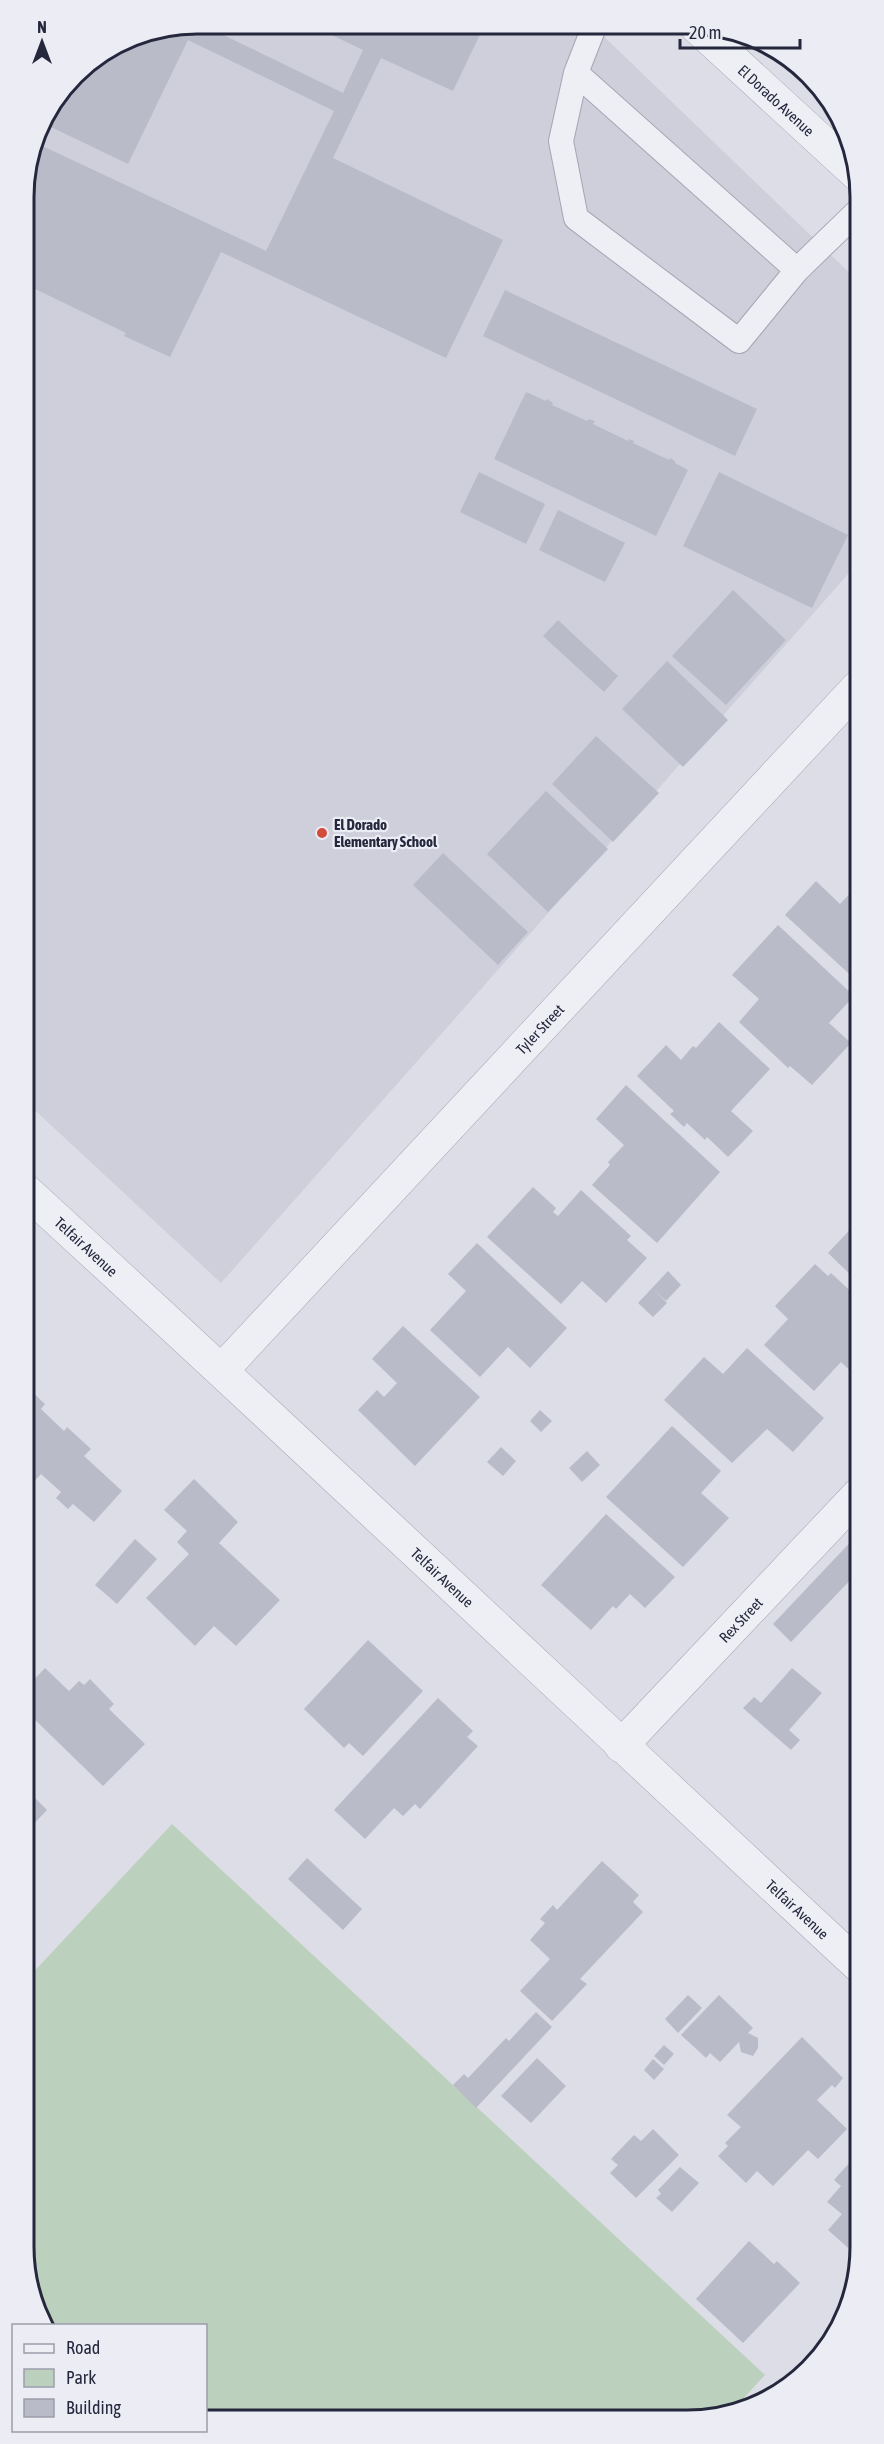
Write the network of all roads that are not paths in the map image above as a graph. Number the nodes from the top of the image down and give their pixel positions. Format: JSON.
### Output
{"nodes":[{"id":1,"x":591,"y":34,"type":"edge"},
{"id":2,"x":716,"y":38,"type":"edge"},
{"id":3,"x":576,"y":73,"type":"junction"},
{"id":4,"x":845,"y":163,"type":"edge"},
{"id":5,"x":850,"y":219,"type":"edge"},
{"id":6,"x":797,"y":270,"type":"junction"},
{"id":7,"x":850,"y":696,"type":"edge"},
{"id":8,"x":35,"y":1199,"type":"edge"},
{"id":9,"x":222,"y":1370,"type":"junction"},
{"id":10,"x":849,"y":1504,"type":"edge"},
{"id":11,"x":621,"y":1746,"type":"junction"},
{"id":12,"x":849,"y":1957,"type":"edge"}],
"edges":[{"from":1,"to":3,"type":"lane"},
{"from":2,"to":4,"type":"street","name":"El Dorado Avenue"},
{"from":3,"to":6,"type":"lane"},
{"from":3,"to":6,"type":"lane"},
{"from":5,"to":6,"type":"lane"},
{"from":7,"to":9,"type":"street","name":"Tyler Street"},
{"from":8,"to":9,"type":"street","name":"Telfair Avenue"},
{"from":9,"to":11,"type":"street","name":"Telfair Avenue"},
{"from":10,"to":11,"type":"street","name":"Rex Street"},
{"from":11,"to":12,"type":"street","name":"Telfair Avenue"}]}
